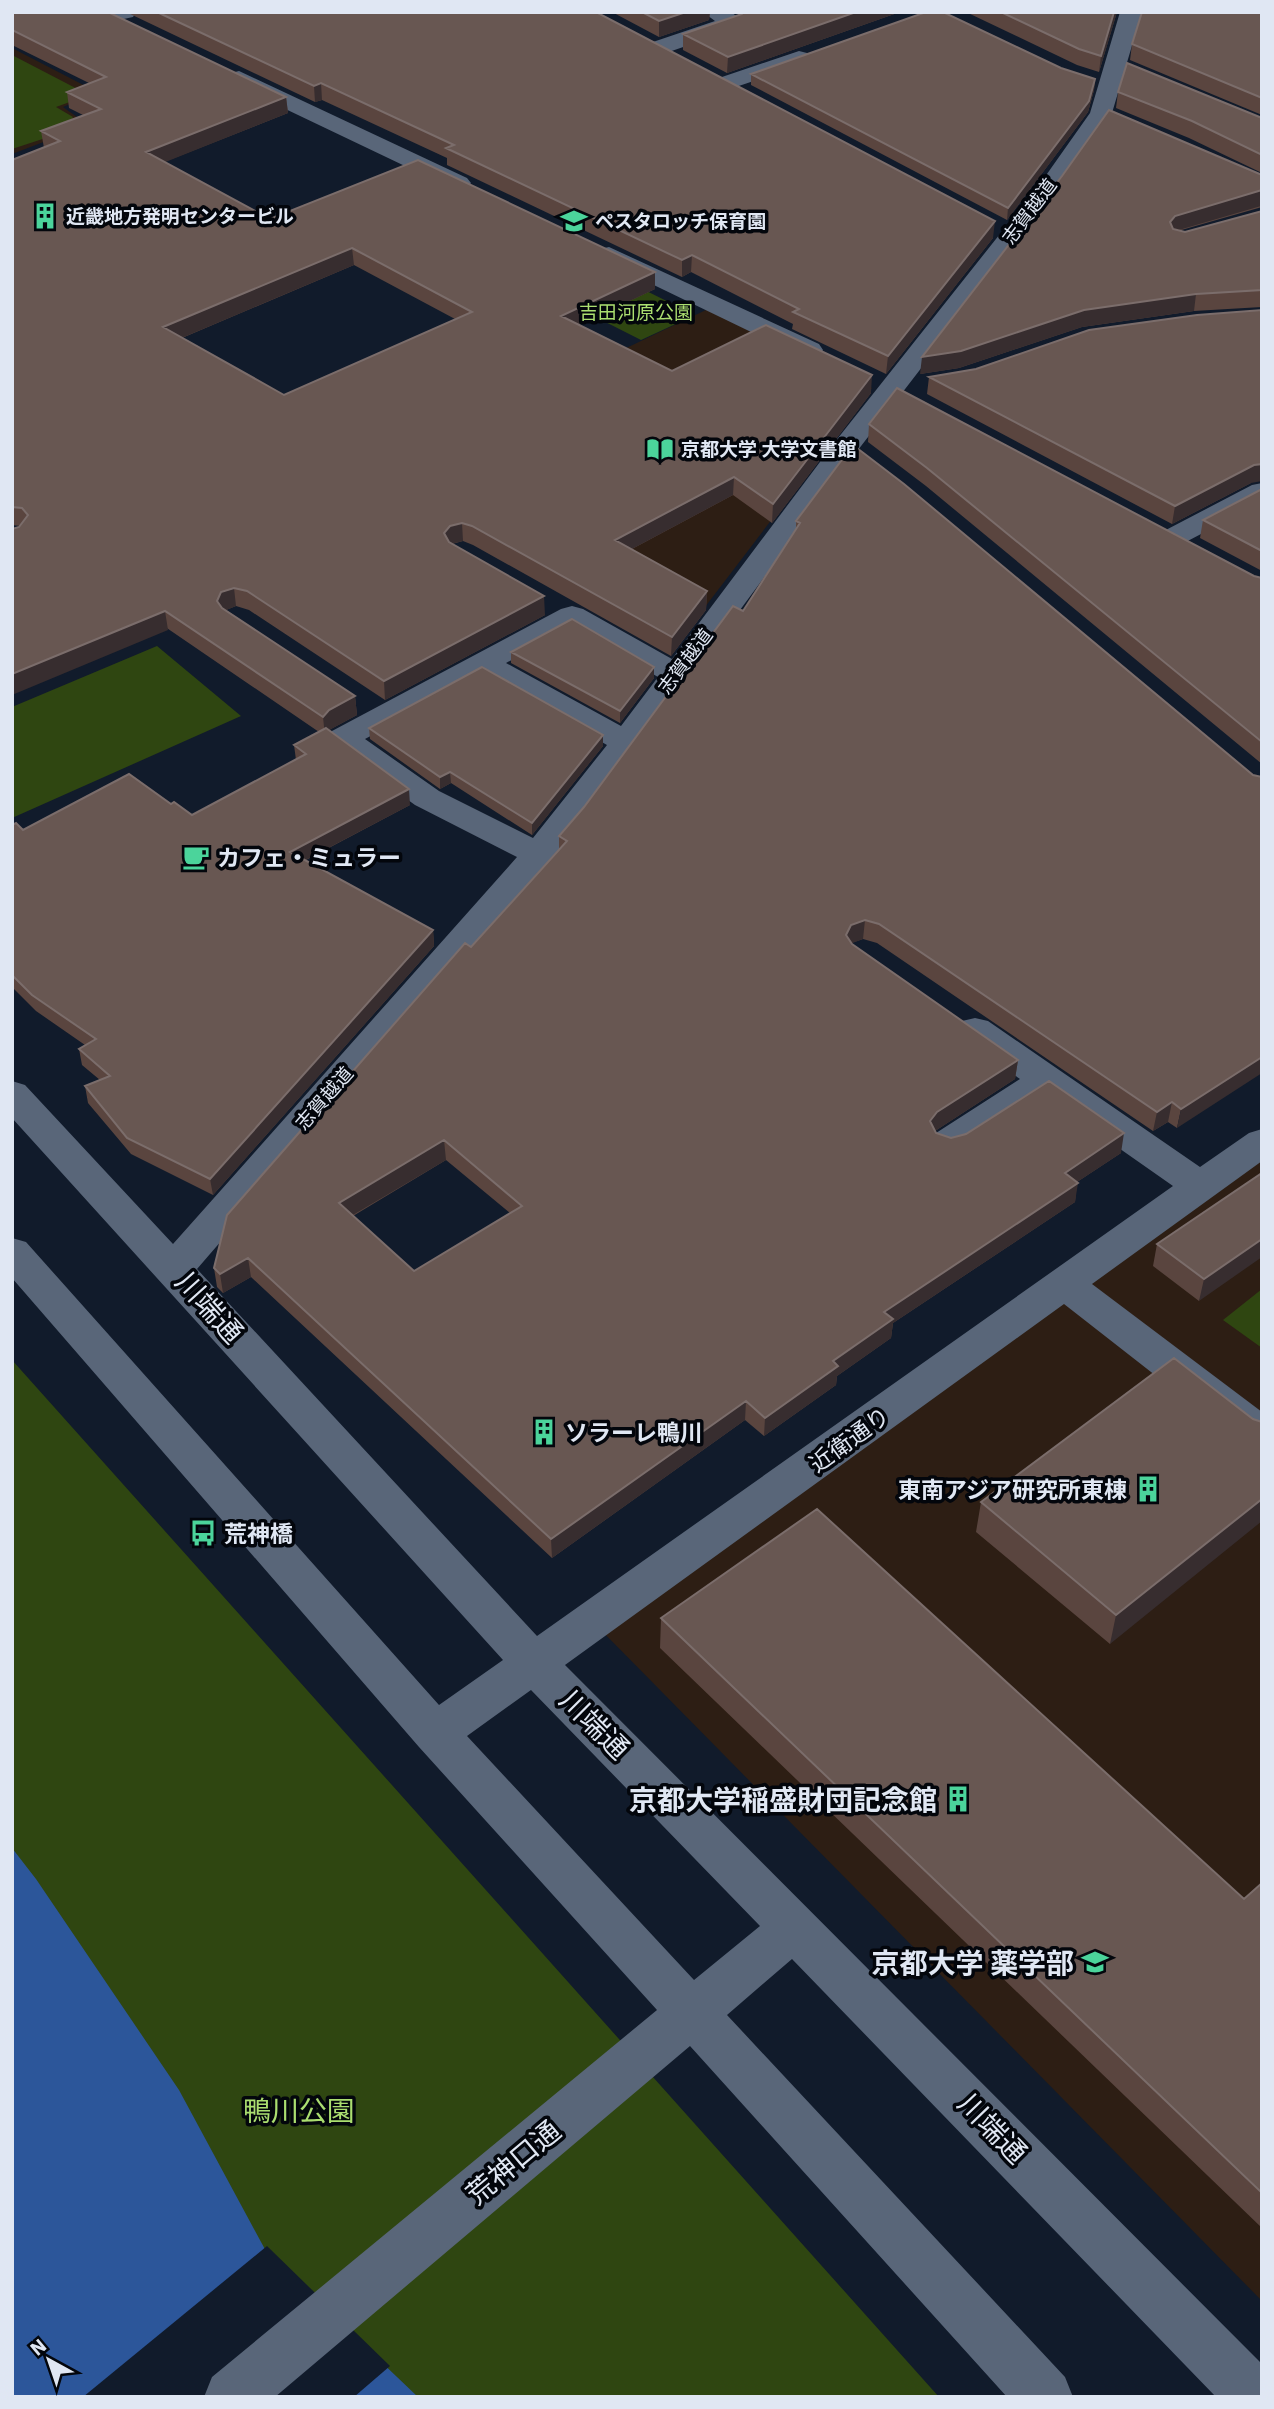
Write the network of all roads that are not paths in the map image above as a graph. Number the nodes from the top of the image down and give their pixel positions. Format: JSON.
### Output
{"nodes":[{"id":1,"x":714,"y":12,"type":"edge"},
{"id":2,"x":1130,"y":12,"type":"edge"},
{"id":3,"x":633,"y":37,"type":"edge"},
{"id":4,"x":655,"y":49,"type":"junction"},
{"id":5,"x":814,"y":53,"type":"edge"},
{"id":6,"x":678,"y":61,"type":"edge"},
{"id":7,"x":211,"y":65,"type":"edge"},
{"id":8,"x":701,"y":72,"type":"edge"},
{"id":9,"x":723,"y":84,"type":"junction"},
{"id":10,"x":748,"y":97,"type":"edge"},
{"id":11,"x":475,"y":191,"type":"edge"},
{"id":12,"x":588,"y":244,"type":"edge"},
{"id":13,"x":832,"y":361,"type":"edge"},
{"id":14,"x":1262,"y":491,"type":"edge"},
{"id":15,"x":1172,"y":538,"type":"edge"},
{"id":16,"x":483,"y":663,"type":"junction"},
{"id":17,"x":676,"y":674,"type":"junction"},
{"id":18,"x":626,"y":742,"type":"junction"},
{"id":19,"x":538,"y":854,"type":"junction"},
{"id":20,"x":944,"y":1009,"type":"edge"},
{"id":21,"x":1046,"y":1079,"type":"junction"},
{"id":22,"x":12,"y":1094,"type":"edge"},
{"id":23,"x":949,"y":1142,"type":"edge"},
{"id":24,"x":1262,"y":1142,"type":"edge"},
{"id":25,"x":1200,"y":1186,"type":"junction"},
{"id":26,"x":12,"y":1252,"type":"edge"},
{"id":27,"x":174,"y":1268,"type":"junction"},
{"id":28,"x":1065,"y":1284,"type":"junction"},
{"id":29,"x":1262,"y":1435,"type":"edge"},
{"id":30,"x":535,"y":1664,"type":"junction"},
{"id":31,"x":435,"y":1733,"type":"junction"},
{"id":32,"x":795,"y":1927,"type":"junction"},
{"id":33,"x":694,"y":2013,"type":"junction"},
{"id":34,"x":232,"y":2397,"type":"edge"},
{"id":35,"x":1045,"y":2397,"type":"edge"},
{"id":36,"x":1255,"y":2397,"type":"edge"}],
"edges":[{"from":1,"to":4,"type":"street"},
{"from":2,"to":17,"type":"street","name":"志賀越道"},
{"from":3,"to":4,"type":"street"},
{"from":4,"to":6,"type":"street"},
{"from":5,"to":9,"type":"street"},
{"from":7,"to":11,"type":"street"},
{"from":8,"to":9,"type":"street"},
{"from":9,"to":10,"type":"street"},
{"from":12,"to":13,"type":"street"},
{"from":14,"to":15,"type":"street"},
{"from":16,"to":17,"type":"street"},
{"from":16,"to":18,"type":"street"},
{"from":16,"to":19,"type":"street"},
{"from":17,"to":18,"type":"street","name":"志賀越道"},
{"from":18,"to":19,"type":"street","name":"志賀越道"},
{"from":19,"to":27,"type":"street","name":"志賀越道"},
{"from":20,"to":21,"type":"street"},
{"from":21,"to":23,"type":"street"},
{"from":21,"to":25,"type":"street"},
{"from":22,"to":27,"type":"street","name":"川端通"},
{"from":24,"to":25,"type":"street","name":"近衛通り"},
{"from":25,"to":28,"type":"street","name":"近衛通り"},
{"from":26,"to":31,"type":"street"},
{"from":27,"to":30,"type":"street","name":"川端通"},
{"from":28,"to":29,"type":"street"},
{"from":28,"to":30,"type":"street","name":"近衛通り"},
{"from":30,"to":31,"type":"street","name":"近衛通り"},
{"from":30,"to":32,"type":"street","name":"川端通"},
{"from":31,"to":33,"type":"street"},
{"from":32,"to":33,"type":"street","name":"荒神口通"},
{"from":32,"to":36,"type":"street","name":"川端通"},
{"from":33,"to":34,"type":"street","name":"荒神口通"},
{"from":33,"to":35,"type":"street"}]}
